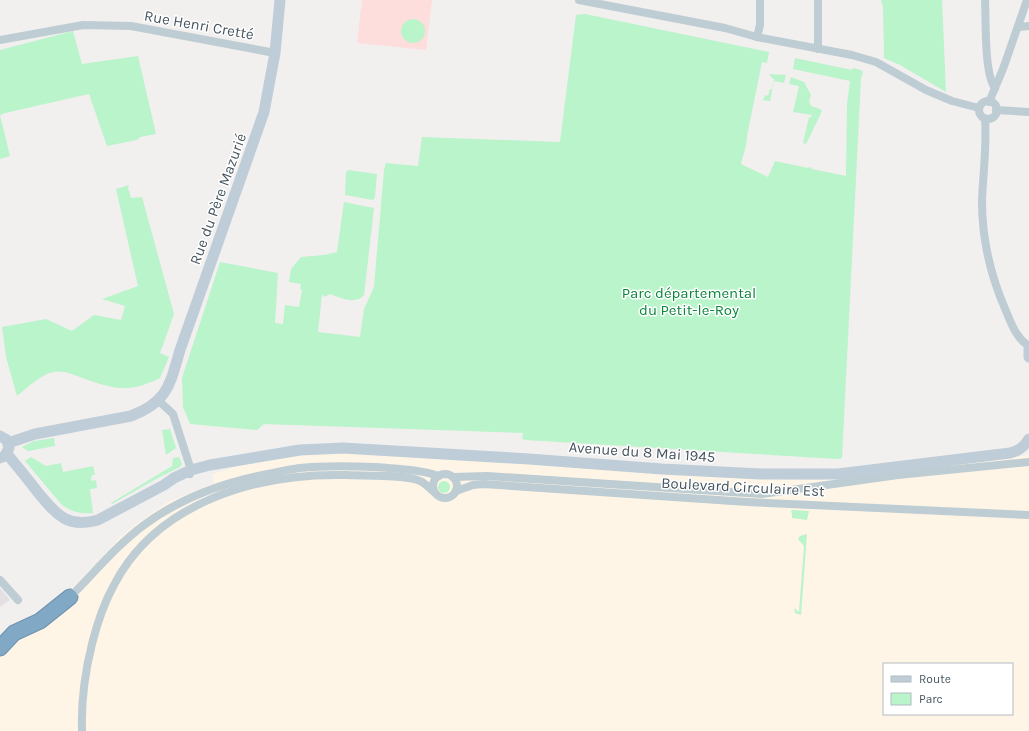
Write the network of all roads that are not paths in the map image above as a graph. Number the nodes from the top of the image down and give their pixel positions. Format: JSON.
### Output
{"nodes":[{"id":1,"x":280,"y":0,"type":"edge"},
{"id":2,"x":579,"y":0,"type":"edge"},
{"id":3,"x":760,"y":0,"type":"edge"},
{"id":4,"x":818,"y":0,"type":"edge"},
{"id":5,"x":985,"y":0,"type":"edge"},
{"id":6,"x":1027,"y":0,"type":"edge"},
{"id":7,"x":1029,"y":26,"type":"edge"},
{"id":8,"x":1018,"y":27,"type":"junction"},
{"id":9,"x":757,"y":37,"type":"junction"},
{"id":10,"x":0,"y":40,"type":"edge"},
{"id":11,"x":818,"y":49,"type":"junction"},
{"id":12,"x":275,"y":53,"type":"junction"},
{"id":13,"x":995,"y":88,"type":"junction"},
{"id":14,"x":989,"y":102,"type":"junction"},
{"id":15,"x":979,"y":108,"type":"junction"},
{"id":16,"x":996,"y":110,"type":"junction"},
{"id":17,"x":1029,"y":112,"type":"edge"},
{"id":18,"x":985,"y":119,"type":"junction"},
{"id":19,"x":1029,"y":346,"type":"edge"},
{"id":20,"x":1029,"y":349,"type":"edge"},
{"id":21,"x":1029,"y":357,"type":"edge"},
{"id":22,"x":159,"y":401,"type":"junction"},
{"id":23,"x":1029,"y":439,"type":"edge"},
{"id":24,"x":3,"y":450,"type":"edge"},
{"id":25,"x":247,"y":459,"type":"junction"},
{"id":26,"x":1029,"y":462,"type":"edge"},
{"id":27,"x":191,"y":470,"type":"junction"},
{"id":28,"x":439,"y":476,"type":"junction"},
{"id":29,"x":453,"y":477,"type":"junction"},
{"id":30,"x":172,"y":485,"type":"junction"},
{"id":31,"x":456,"y":491,"type":"junction"},
{"id":32,"x":434,"y":492,"type":"junction"},
{"id":33,"x":1029,"y":515,"type":"edge"},
{"id":34,"x":0,"y":580,"type":"edge"},
{"id":35,"x":70,"y":597,"type":"joint"},
{"id":36,"x":18,"y":600,"type":"dead end"},
{"id":37,"x":0,"y":648,"type":"edge"},
{"id":38,"x":82,"y":731,"type":"edge"}],
"edges":[{"from":1,"to":12,"type":"main road","name":"Rue du Père Mazurié"},
{"from":2,"to":9,"type":"street"},
{"from":3,"to":9,"type":"street"},
{"from":4,"to":11,"type":"street"},
{"from":5,"to":13,"type":"street"},
{"from":6,"to":8,"type":"street"},
{"from":7,"to":8,"type":"street"},
{"from":8,"to":13,"type":"street"},
{"from":9,"to":11,"type":"street"},
{"from":10,"to":12,"type":"street","name":"Rue Henri Cretté"},
{"from":11,"to":15,"type":"street"},
{"from":12,"to":22,"type":"main road","name":"Rue du Père Mazurié"},
{"from":13,"to":14,"type":"street"},
{"from":14,"to":15,"type":"street"},
{"from":14,"to":16,"type":"street"},
{"from":15,"to":18,"type":"street"},
{"from":16,"to":17,"type":"street"},
{"from":16,"to":18,"type":"street"},
{"from":18,"to":19,"type":"street"},
{"from":20,"to":21,"type":"main road"},
{"from":22,"to":24,"type":"main road"},
{"from":22,"to":27,"type":"street"},
{"from":23,"to":25,"type":"main road","name":"Avenue du 8 Mai 1945"},
{"from":24,"to":27,"type":"main road","name":"Avenue du 8 Mai 1945"},
{"from":24,"to":30,"type":"main road","name":"Avenue du 8 Mai 1945"},
{"from":25,"to":27,"type":"main road","name":"Avenue du 8 Mai 1945"},
{"from":25,"to":30,"type":"main road","name":"Avenue du 8 Mai 1945"},
{"from":26,"to":29,"type":"street"},
{"from":27,"to":30,"type":"street"},
{"from":28,"to":29,"type":"street"},
{"from":28,"to":32,"type":"street"},
{"from":28,"to":35,"type":"street"},
{"from":29,"to":31,"type":"street"},
{"from":31,"to":32,"type":"street"},
{"from":31,"to":33,"type":"street","name":"Boulevard Circulaire Est"},
{"from":32,"to":38,"type":"street"},
{"from":34,"to":36,"type":"street"},
{"from":35,"to":37,"type":"highway"}]}
